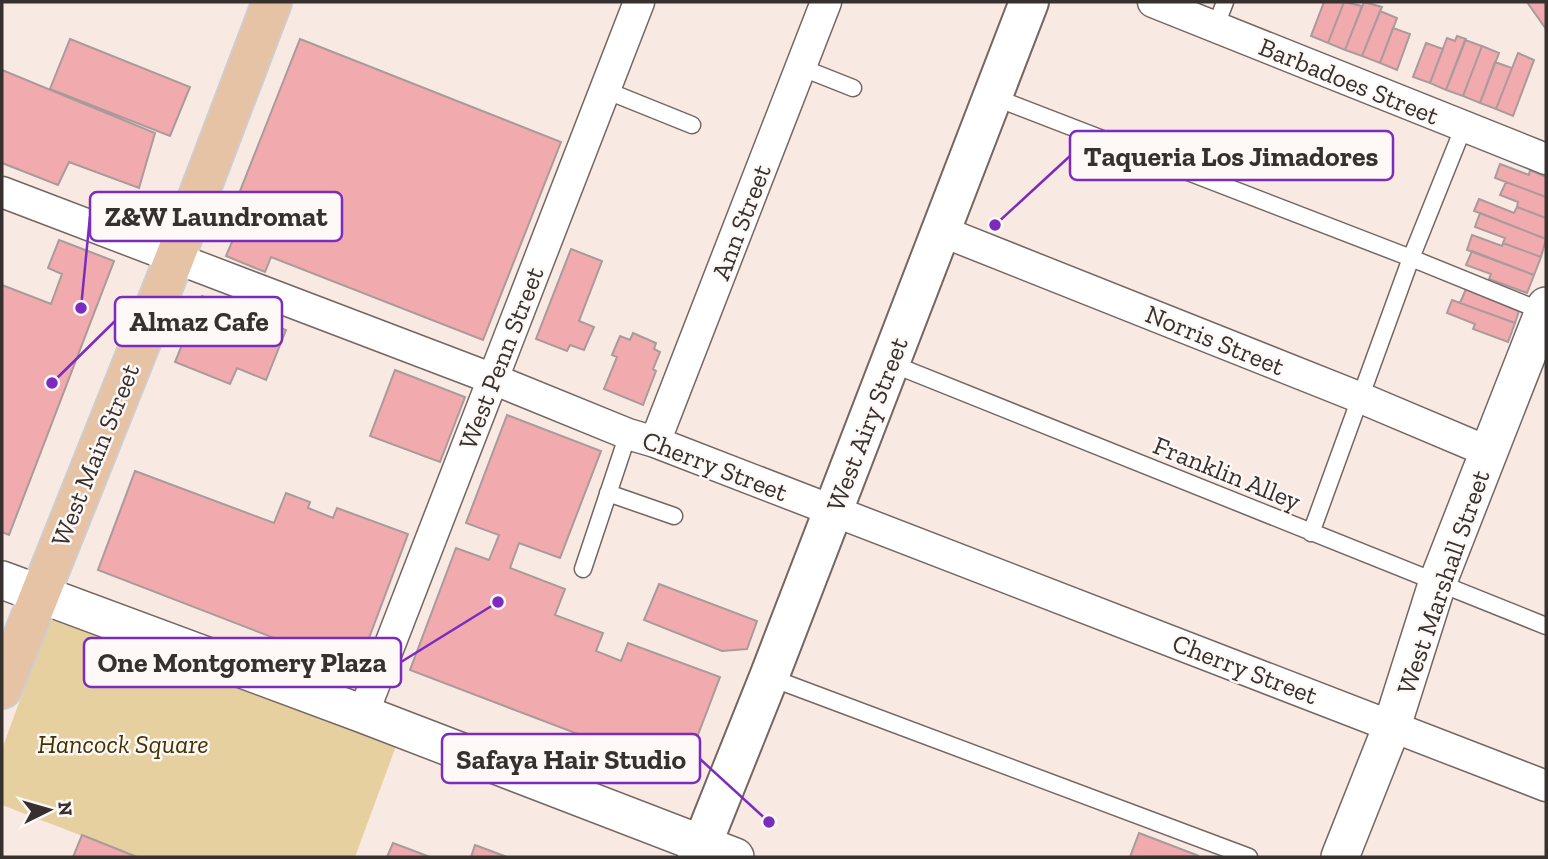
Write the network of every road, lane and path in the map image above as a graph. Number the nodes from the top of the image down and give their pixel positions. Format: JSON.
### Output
{"nodes":[{"id":1,"x":272,"y":2,"type":"edge"},
{"id":2,"x":639,"y":2,"type":"edge"},
{"id":3,"x":826,"y":2,"type":"edge"},
{"id":4,"x":1029,"y":2,"type":"edge"},
{"id":5,"x":1153,"y":2,"type":"edge"},
{"id":6,"x":1220,"y":15,"type":"edge"},
{"id":7,"x":800,"y":67,"type":"junction"},
{"id":8,"x":853,"y":88,"type":"dead end"},
{"id":9,"x":605,"y":90,"type":"junction"},
{"id":10,"x":991,"y":96,"type":"junction"},
{"id":11,"x":692,"y":125,"type":"dead end"},
{"id":12,"x":1464,"y":126,"type":"junction"},
{"id":13,"x":1546,"y":159,"type":"edge"},
{"id":14,"x":2,"y":192,"type":"edge"},
{"id":15,"x":941,"y":231,"type":"junction"},
{"id":16,"x":175,"y":257,"type":"junction"},
{"id":17,"x":1411,"y":258,"type":"junction"},
{"id":18,"x":1545,"y":309,"type":"edge"},
{"id":19,"x":890,"y":363,"type":"junction"},
{"id":20,"x":493,"y":379,"type":"junction"},
{"id":21,"x":1361,"y":398,"type":"junction"},
{"id":22,"x":642,"y":438,"type":"junction"},
{"id":23,"x":1489,"y":452,"type":"junction"},
{"id":24,"x":608,"y":493,"type":"junction"},
{"id":25,"x":833,"y":511,"type":"junction"},
{"id":26,"x":674,"y":516,"type":"dead end"},
{"id":27,"x":1311,"y":533,"type":"junction"},
{"id":28,"x":583,"y":569,"type":"dead end"},
{"id":29,"x":2,"y":580,"type":"edge"},
{"id":30,"x":1437,"y":584,"type":"junction"},
{"id":31,"x":38,"y":594,"type":"junction"},
{"id":32,"x":1546,"y":626,"type":"edge"},
{"id":33,"x":769,"y":677,"type":"junction"},
{"id":34,"x":2,"y":689,"type":"edge"},
{"id":35,"x":363,"y":714,"type":"junction"},
{"id":36,"x":1392,"y":726,"type":"junction"},
{"id":37,"x":1546,"y":786,"type":"edge"},
{"id":38,"x":711,"y":853,"type":"edge"},
{"id":39,"x":1249,"y":857,"type":"edge"},
{"id":40,"x":1340,"y":857,"type":"edge"}],
"edges":[{"from":1,"to":16,"type":"main road","name":"West Main Street"},
{"from":2,"to":9,"type":"street","name":"West Penn Street"},
{"from":3,"to":7,"type":"street","name":"Ann Street"},
{"from":4,"to":10,"type":"main road","name":"West Airy Street"},
{"from":5,"to":6,"type":"street","name":"Barbadoes Street"},
{"from":6,"to":12,"type":"street","name":"Barbadoes Street"},
{"from":7,"to":8,"type":"lane"},
{"from":7,"to":22,"type":"street","name":"Ann Street"},
{"from":9,"to":11,"type":"lane"},
{"from":9,"to":20,"type":"street","name":"West Penn Street"},
{"from":10,"to":15,"type":"main road","name":"West Airy Street"},
{"from":10,"to":17,"type":"lane"},
{"from":12,"to":13,"type":"street","name":"Barbadoes Street"},
{"from":12,"to":17,"type":"lane"},
{"from":14,"to":16,"type":"street","name":"Cherry Street"},
{"from":15,"to":19,"type":"main road","name":"West Airy Street"},
{"from":15,"to":21,"type":"street","name":"Norris Street"},
{"from":16,"to":20,"type":"street","name":"Cherry Street"},
{"from":16,"to":31,"type":"main road","name":"West Main Street"},
{"from":17,"to":18,"type":"lane"},
{"from":17,"to":21,"type":"lane"},
{"from":18,"to":23,"type":"street","name":"West Marshall Street"},
{"from":19,"to":25,"type":"main road","name":"West Airy Street"},
{"from":19,"to":27,"type":"lane","name":"Franklin Alley"},
{"from":20,"to":22,"type":"street","name":"Cherry Street"},
{"from":20,"to":35,"type":"street","name":"West Penn Street"},
{"from":21,"to":23,"type":"street","name":"Norris Street"},
{"from":21,"to":27,"type":"lane"},
{"from":22,"to":24,"type":"lane"},
{"from":22,"to":25,"type":"street","name":"Cherry Street"},
{"from":23,"to":30,"type":"street","name":"West Marshall Street"},
{"from":24,"to":26,"type":"lane"},
{"from":24,"to":28,"type":"lane"},
{"from":25,"to":33,"type":"main road","name":"West Airy Street"},
{"from":25,"to":36,"type":"street","name":"Cherry Street"},
{"from":27,"to":30,"type":"lane","name":"Franklin Alley"},
{"from":29,"to":31,"type":"street"},
{"from":30,"to":32,"type":"lane","name":"Franklin Alley"},
{"from":30,"to":36,"type":"street","name":"West Marshall Street"},
{"from":31,"to":34,"type":"main road","name":"West Main Street"},
{"from":31,"to":35,"type":"street"},
{"from":33,"to":38,"type":"main road","name":"West Airy Street"},
{"from":33,"to":39,"type":"lane"},
{"from":35,"to":38,"type":"street"},
{"from":36,"to":37,"type":"street","name":"Cherry Street"},
{"from":36,"to":40,"type":"street","name":"West Marshall Street"}]}
